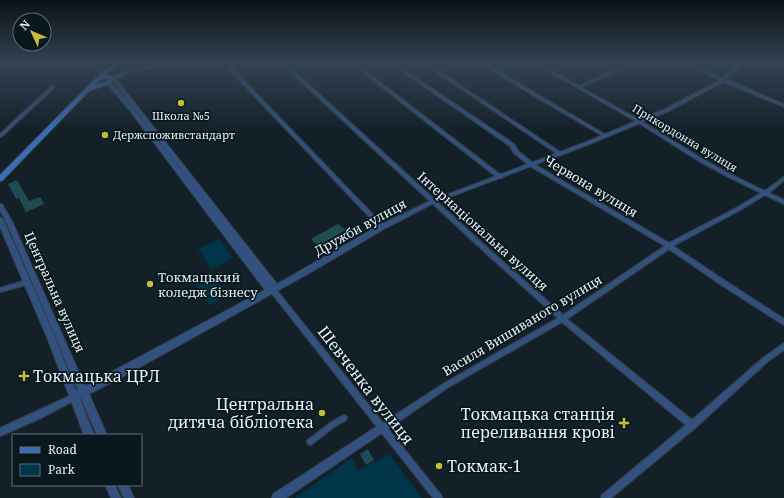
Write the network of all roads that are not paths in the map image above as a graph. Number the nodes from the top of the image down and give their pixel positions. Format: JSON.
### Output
{"nodes":[{"id":1,"x":91,"y":86,"type":"edge"},
{"id":2,"x":97,"y":86,"type":"edge"},
{"id":3,"x":112,"y":86,"type":"edge"},
{"id":4,"x":119,"y":86,"type":"edge"},
{"id":5,"x":247,"y":86,"type":"edge"},
{"id":6,"x":308,"y":86,"type":"edge"},
{"id":7,"x":383,"y":86,"type":"edge"},
{"id":8,"x":426,"y":86,"type":"edge"},
{"id":9,"x":460,"y":86,"type":"edge"},
{"id":10,"x":523,"y":86,"type":"edge"},
{"id":11,"x":711,"y":86,"type":"edge"},
{"id":12,"x":738,"y":86,"type":"edge"},
{"id":13,"x":53,"y":87,"type":"dead end"},
{"id":14,"x":579,"y":87,"type":"edge"},
{"id":15,"x":87,"y":90,"type":"junction"},
{"id":16,"x":784,"y":106,"type":"edge"},
{"id":17,"x":640,"y":122,"type":"junction"},
{"id":18,"x":150,"y":130,"type":"junction"},
{"id":19,"x":0,"y":136,"type":"edge"},
{"id":20,"x":606,"y":136,"type":"junction"},
{"id":21,"x":562,"y":154,"type":"junction"},
{"id":22,"x":532,"y":165,"type":"junction"},
{"id":23,"x":500,"y":177,"type":"junction"},
{"id":24,"x":784,"y":178,"type":"edge"},
{"id":25,"x":0,"y":179,"type":"edge"},
{"id":26,"x":765,"y":193,"type":"junction"},
{"id":27,"x":432,"y":202,"type":"junction"},
{"id":28,"x":784,"y":202,"type":"edge"},
{"id":29,"x":0,"y":206,"type":"edge"},
{"id":30,"x":0,"y":219,"type":"edge"},
{"id":31,"x":382,"y":227,"type":"junction"},
{"id":32,"x":669,"y":246,"type":"junction"},
{"id":33,"x":21,"y":258,"type":"junction"},
{"id":34,"x":27,"y":282,"type":"junction"},
{"id":35,"x":272,"y":289,"type":"junction"},
{"id":36,"x":0,"y":290,"type":"edge"},
{"id":37,"x":562,"y":318,"type":"junction"},
{"id":38,"x":784,"y":322,"type":"edge"},
{"id":39,"x":784,"y":346,"type":"edge"},
{"id":40,"x":84,"y":392,"type":"junction"},
{"id":41,"x":74,"y":397,"type":"junction"},
{"id":42,"x":344,"y":418,"type":"dead end"},
{"id":43,"x":692,"y":425,"type":"junction"},
{"id":44,"x":382,"y":428,"type":"junction"},
{"id":45,"x":0,"y":432,"type":"edge"},
{"id":46,"x":89,"y":434,"type":"edge"},
{"id":47,"x":102,"y":434,"type":"edge"},
{"id":48,"x":310,"y":442,"type":"dead end"},
{"id":49,"x":110,"y":486,"type":"edge"},
{"id":50,"x":123,"y":486,"type":"edge"},
{"id":51,"x":116,"y":498,"type":"edge"},
{"id":52,"x":129,"y":498,"type":"edge"},
{"id":53,"x":277,"y":498,"type":"edge"},
{"id":54,"x":438,"y":498,"type":"edge"},
{"id":55,"x":605,"y":498,"type":"edge"}],
"edges":[{"from":1,"to":15,"type":"main road"},
{"from":2,"to":15,"type":"main road"},
{"from":3,"to":18,"type":"street","name":"Шевченка вулиця"},
{"from":4,"to":18,"type":"street","name":"Шевченка вулиця"},
{"from":5,"to":31,"type":"street"},
{"from":6,"to":27,"type":"street","name":"Інтернаціональна вулиця"},
{"from":7,"to":23,"type":"street"},
{"from":8,"to":22,"type":"street","name":"Червона вулиця"},
{"from":9,"to":21,"type":"street"},
{"from":10,"to":20,"type":"street"},
{"from":11,"to":17,"type":"street","name":"Дружби вулиця"},
{"from":12,"to":16,"type":"street"},
{"from":13,"to":19,"type":"street"},
{"from":14,"to":17,"type":"street","name":"Прикордонна вулиця"},
{"from":15,"to":25,"type":"main road"},
{"from":17,"to":20,"type":"street","name":"Дружби вулиця"},
{"from":17,"to":26,"type":"street","name":"Прикордонна вулиця"},
{"from":18,"to":35,"type":"street","name":"Шевченка вулиця"},
{"from":20,"to":21,"type":"street","name":"Дружби вулиця"},
{"from":21,"to":22,"type":"street","name":"Дружби вулиця"},
{"from":22,"to":23,"type":"street","name":"Дружби вулиця"},
{"from":22,"to":32,"type":"street","name":"Червона вулиця"},
{"from":23,"to":27,"type":"street","name":"Дружби вулиця"},
{"from":24,"to":26,"type":"street","name":"Василя Вишиваного вулиця"},
{"from":26,"to":28,"type":"street","name":"Прикордонна вулиця"},
{"from":26,"to":32,"type":"street","name":"Василя Вишиваного вулиця"},
{"from":27,"to":31,"type":"street","name":"Дружби вулиця"},
{"from":27,"to":37,"type":"street","name":"Інтернаціональна вулиця"},
{"from":29,"to":33,"type":"street","name":"Центральна вулиця"},
{"from":30,"to":33,"type":"street","name":"Центральна вулиця"},
{"from":31,"to":35,"type":"street","name":"Дружби вулиця"},
{"from":32,"to":37,"type":"street","name":"Василя Вишиваного вулиця"},
{"from":32,"to":38,"type":"street","name":"Червона вулиця"},
{"from":33,"to":34,"type":"street","name":"Центральна вулиця"},
{"from":33,"to":40,"type":"street","name":"Центральна вулиця"},
{"from":34,"to":36,"type":"street"},
{"from":34,"to":41,"type":"street","name":"Центральна вулиця"},
{"from":35,"to":40,"type":"street","name":"Дружби вулиця"},
{"from":35,"to":44,"type":"street","name":"Шевченка вулиця"},
{"from":37,"to":43,"type":"street","name":"Інтернаціональна вулиця"},
{"from":37,"to":44,"type":"street","name":"Василя Вишиваного вулиця"},
{"from":39,"to":43,"type":"street"},
{"from":40,"to":41,"type":"street","name":"Дружби вулиця"},
{"from":40,"to":47,"type":"street","name":"Центральна вулиця"},
{"from":41,"to":45,"type":"street","name":"Дружби вулиця"},
{"from":41,"to":46,"type":"street","name":"Центральна вулиця"},
{"from":42,"to":48,"type":"street"},
{"from":43,"to":55,"type":"street"},
{"from":44,"to":53,"type":"street","name":"Василя Вишиваного вулиця"},
{"from":44,"to":54,"type":"street","name":"Шевченка вулиця"},
{"from":49,"to":51,"type":"street"},
{"from":50,"to":52,"type":"street"}]}
